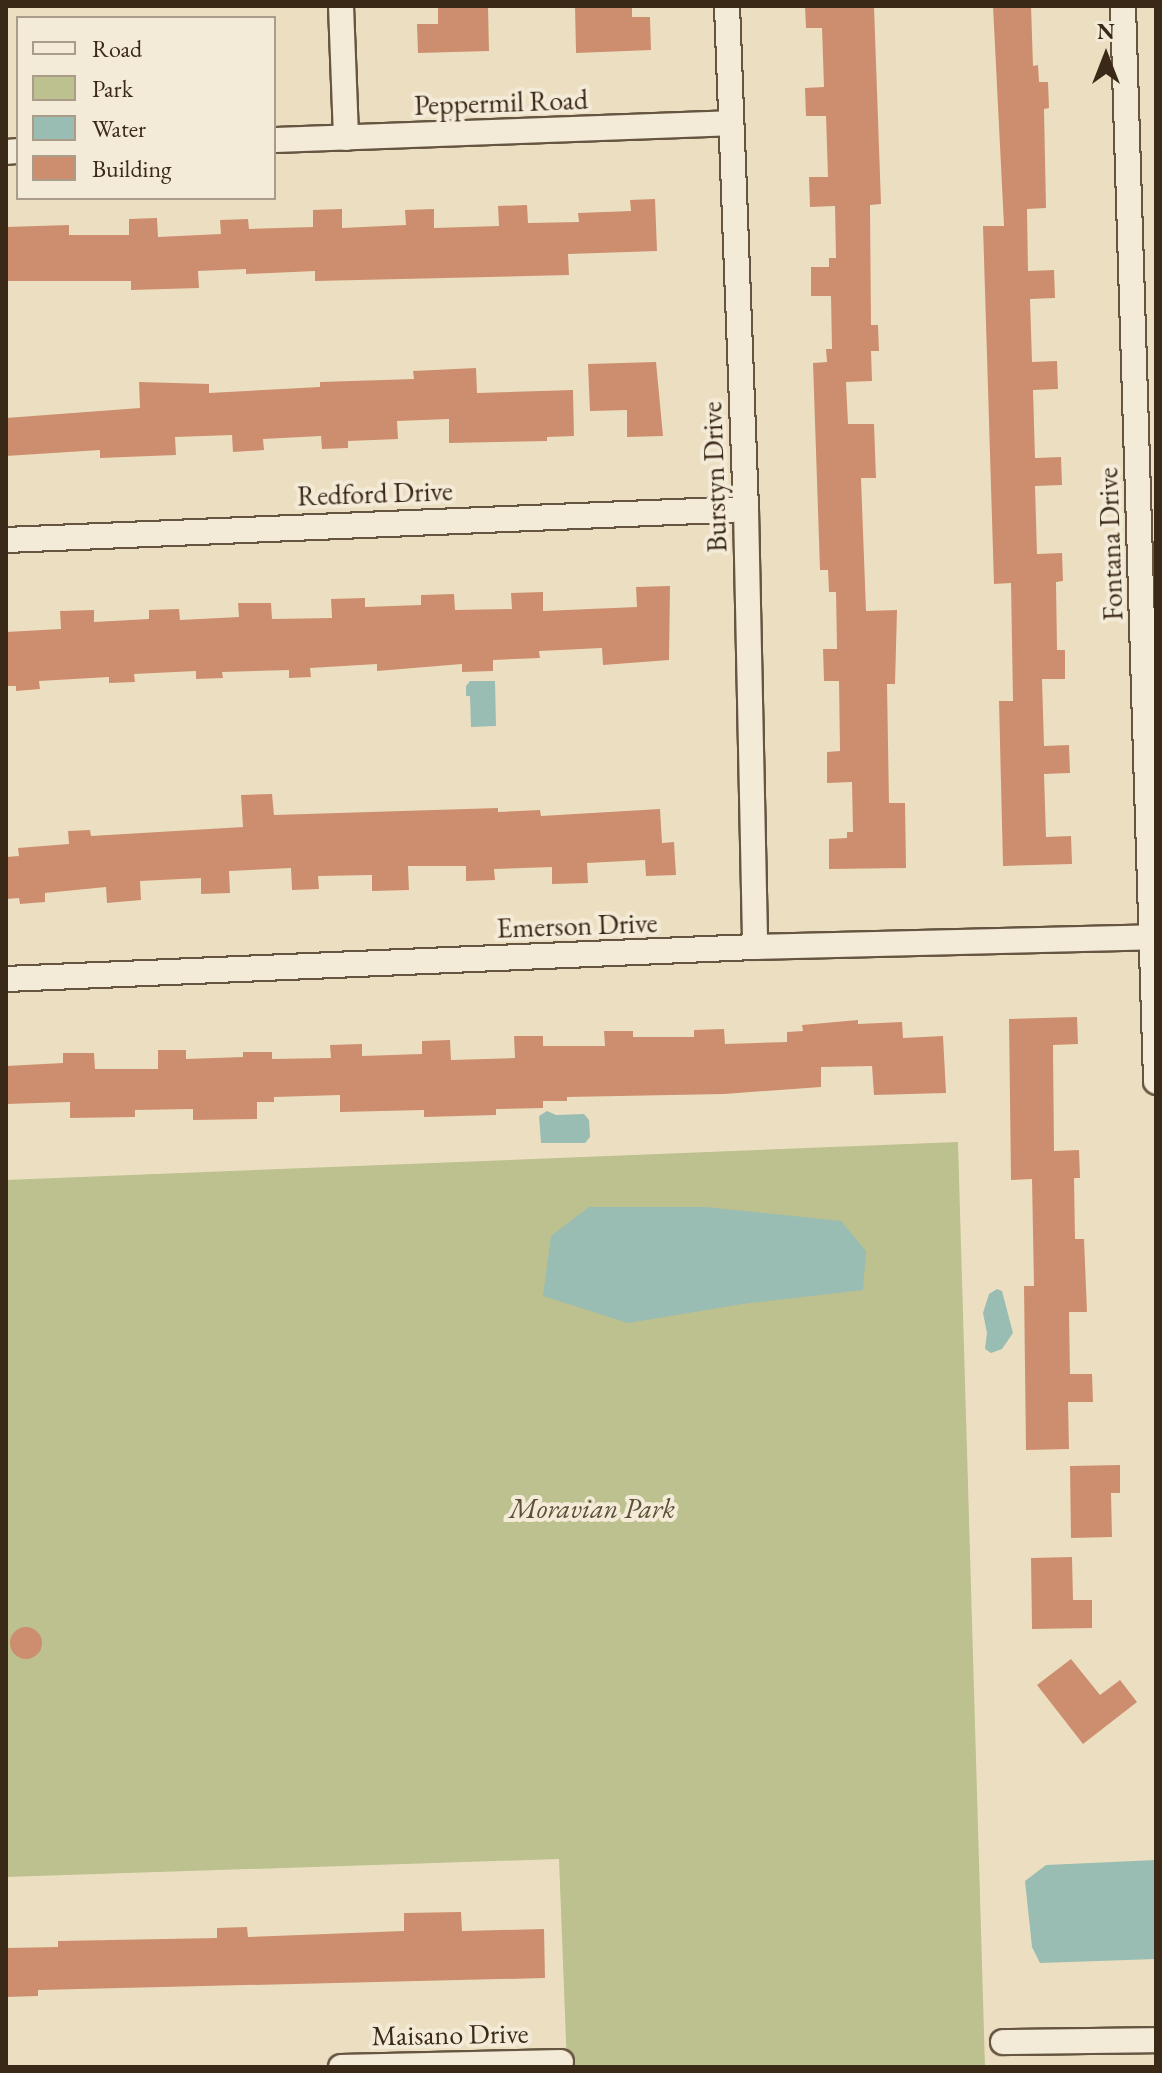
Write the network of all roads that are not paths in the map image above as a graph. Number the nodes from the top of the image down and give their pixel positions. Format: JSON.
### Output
{"nodes":[{"id":1,"x":341,"y":6,"type":"edge"},
{"id":2,"x":727,"y":6,"type":"edge"},
{"id":3,"x":1123,"y":6,"type":"edge"},
{"id":4,"x":731,"y":123,"type":"junction"},
{"id":5,"x":346,"y":138,"type":"junction"},
{"id":6,"x":276,"y":140,"type":"edge"},
{"id":7,"x":746,"y":509,"type":"junction"},
{"id":8,"x":6,"y":540,"type":"edge"},
{"id":9,"x":1152,"y":937,"type":"junction"},
{"id":10,"x":755,"y":947,"type":"junction"},
{"id":11,"x":6,"y":979,"type":"edge"},
{"id":12,"x":1156,"y":1081,"type":"edge"},
{"id":13,"x":1156,"y":2040,"type":"edge"},
{"id":14,"x":1003,"y":2042,"type":"dead end"},
{"id":15,"x":561,"y":2062,"type":"dead end"},
{"id":16,"x":341,"y":2067,"type":"edge"}],
"edges":[{"from":1,"to":5,"type":"street"},
{"from":2,"to":4,"type":"street","name":"Burstyn Drive"},
{"from":3,"to":9,"type":"street","name":"Fontana Drive"},
{"from":4,"to":5,"type":"street","name":"Peppermil Road"},
{"from":4,"to":7,"type":"street","name":"Burstyn Drive"},
{"from":5,"to":6,"type":"street","name":"Peppermil Road"},
{"from":7,"to":8,"type":"street","name":"Redford Drive"},
{"from":7,"to":10,"type":"street","name":"Burstyn Drive"},
{"from":9,"to":10,"type":"street","name":"Emerson Drive"},
{"from":9,"to":12,"type":"street","name":"Fontana Drive"},
{"from":10,"to":11,"type":"street","name":"Emerson Drive"},
{"from":13,"to":14,"type":"street"},
{"from":15,"to":16,"type":"street","name":"Maisano Drive"}]}
